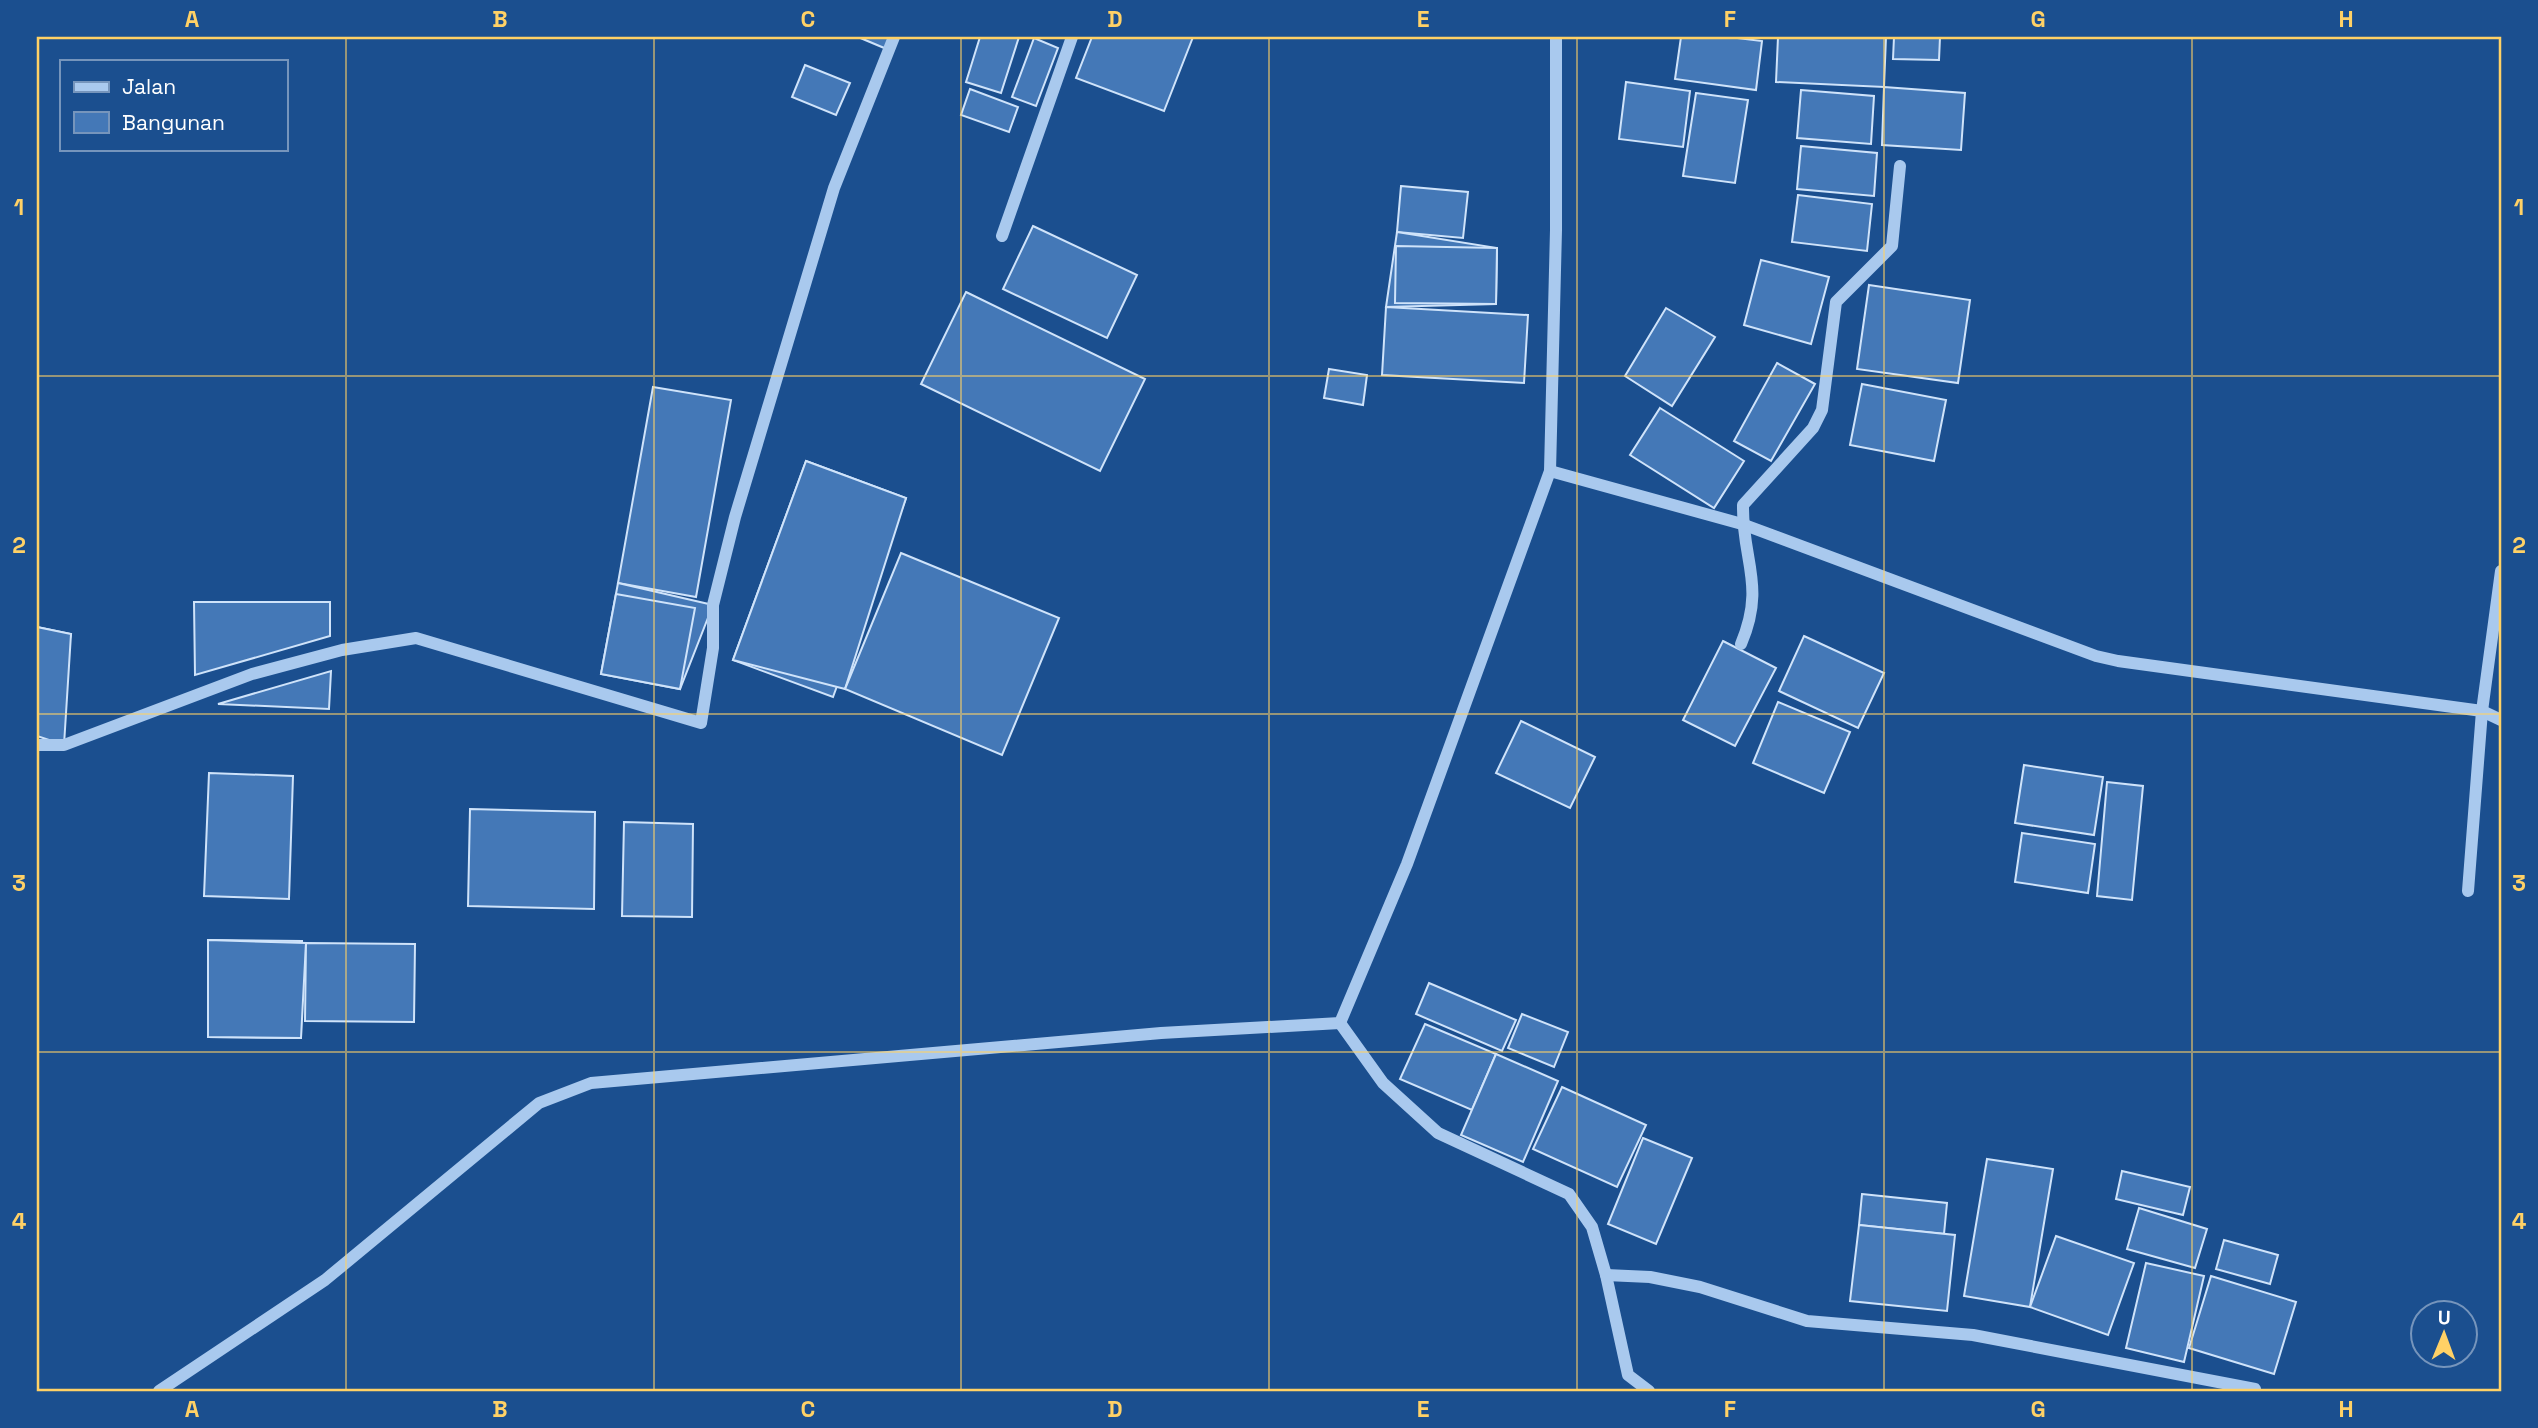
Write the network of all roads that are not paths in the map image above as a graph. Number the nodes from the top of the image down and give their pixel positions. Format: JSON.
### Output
{"nodes":[{"id":1,"x":894,"y":37,"type":"edge"},
{"id":2,"x":1072,"y":37,"type":"edge"},
{"id":3,"x":1556,"y":37,"type":"edge"},
{"id":4,"x":1900,"y":166,"type":"dead end"},
{"id":5,"x":1002,"y":236,"type":"dead end"},
{"id":6,"x":1550,"y":471,"type":"junction"},
{"id":7,"x":1742,"y":524,"type":"junction"},
{"id":8,"x":2501,"y":571,"type":"edge"},
{"id":9,"x":1741,"y":644,"type":"dead end"},
{"id":10,"x":2482,"y":711,"type":"junction"},
{"id":11,"x":2501,"y":720,"type":"edge"},
{"id":12,"x":37,"y":745,"type":"edge"},
{"id":13,"x":2468,"y":891,"type":"dead end"},
{"id":14,"x":1340,"y":1023,"type":"junction"},
{"id":15,"x":1606,"y":1275,"type":"junction"},
{"id":16,"x":2255,"y":1389,"type":"dead end"},
{"id":17,"x":159,"y":1391,"type":"edge"},
{"id":18,"x":1649,"y":1391,"type":"edge"}],
"edges":[{"from":1,"to":12,"type":"street"},
{"from":2,"to":5,"type":"street"},
{"from":3,"to":6,"type":"street"},
{"from":4,"to":7,"type":"street"},
{"from":6,"to":7,"type":"street"},
{"from":6,"to":14,"type":"street"},
{"from":7,"to":9,"type":"street"},
{"from":7,"to":10,"type":"street"},
{"from":8,"to":10,"type":"street"},
{"from":10,"to":11,"type":"street"},
{"from":10,"to":13,"type":"street"},
{"from":14,"to":15,"type":"street"},
{"from":14,"to":17,"type":"street"},
{"from":15,"to":16,"type":"street"},
{"from":15,"to":18,"type":"street"}]}
